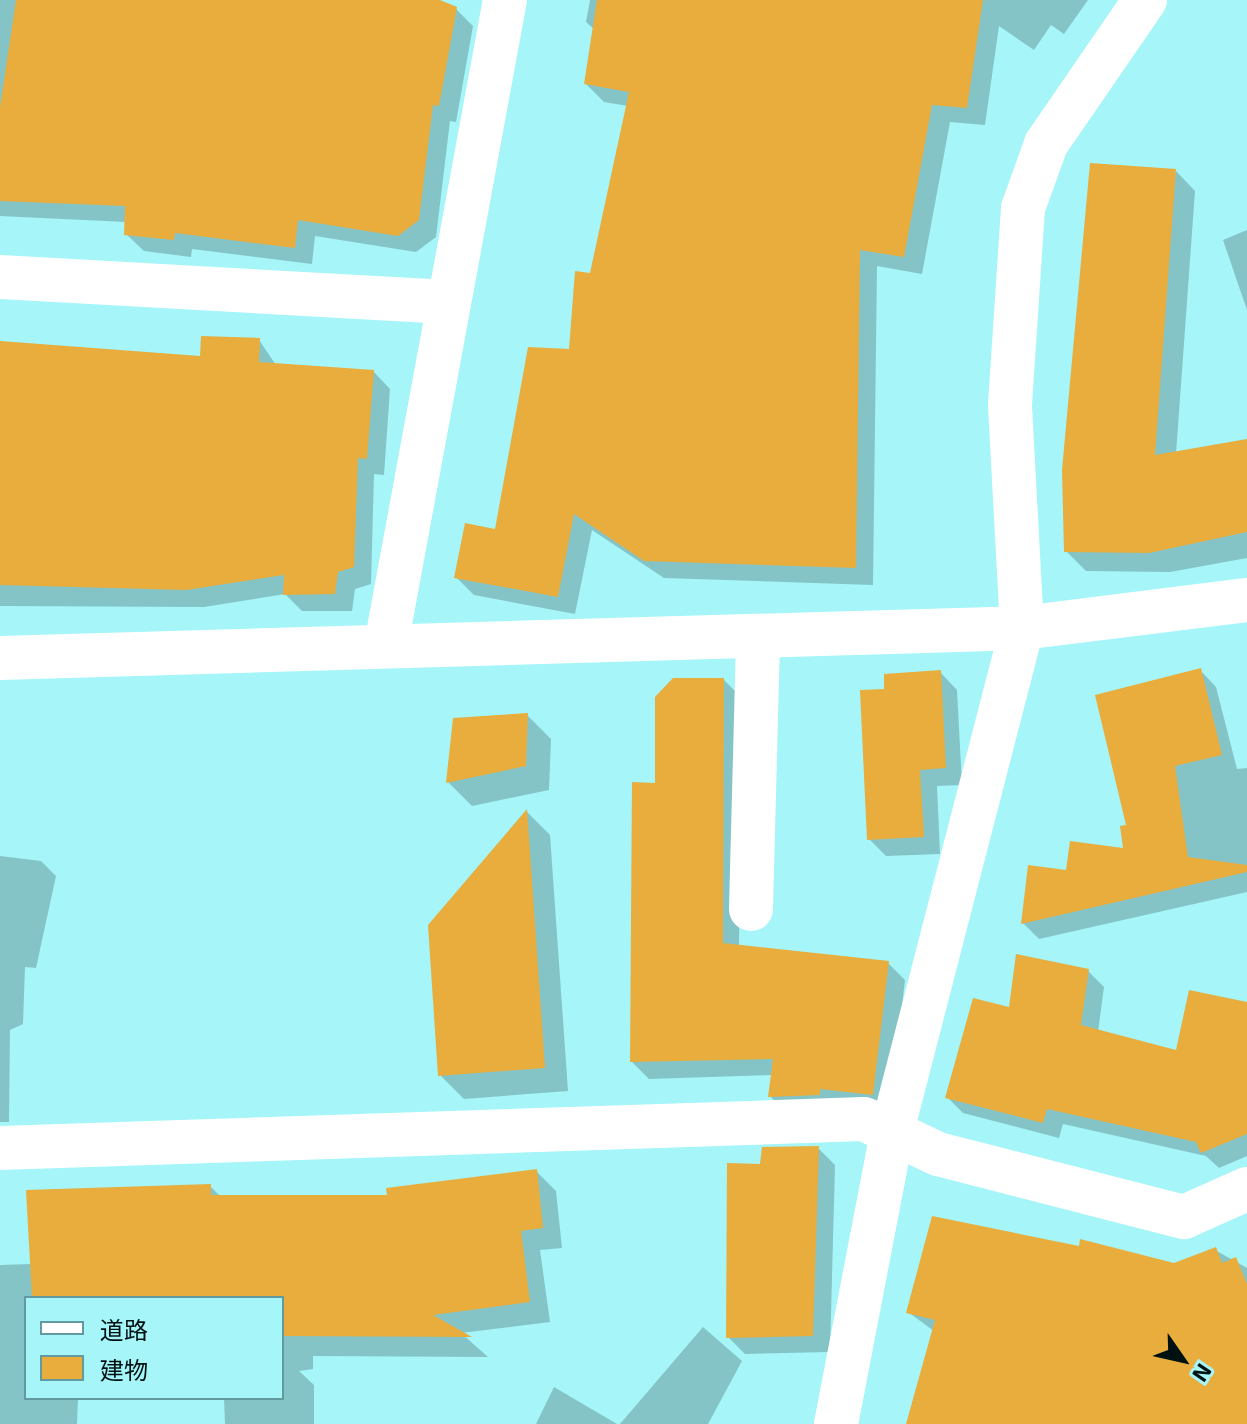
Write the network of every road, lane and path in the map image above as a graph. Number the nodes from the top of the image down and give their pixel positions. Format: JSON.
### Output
{"nodes":[{"id":1,"x":505,"y":0,"type":"edge"},
{"id":2,"x":1145,"y":0,"type":"edge"},
{"id":3,"x":0,"y":277,"type":"edge"},
{"id":4,"x":448,"y":302,"type":"junction"},
{"id":5,"x":1247,"y":600,"type":"edge"},
{"id":6,"x":1022,"y":628,"type":"junction"},
{"id":7,"x":758,"y":637,"type":"junction"},
{"id":8,"x":386,"y":645,"type":"junction"},
{"id":9,"x":0,"y":658,"type":"edge"},
{"id":10,"x":751,"y":909,"type":"dead end"},
{"id":11,"x":893,"y":1127,"type":"junction"},
{"id":12,"x":0,"y":1148,"type":"edge"},
{"id":13,"x":1247,"y":1189,"type":"edge"},
{"id":14,"x":836,"y":1424,"type":"edge"}],
"edges":[{"from":1,"to":4,"type":"street"},
{"from":2,"to":6,"type":"street"},
{"from":3,"to":4,"type":"street"},
{"from":4,"to":8,"type":"street"},
{"from":5,"to":6,"type":"street"},
{"from":6,"to":7,"type":"street"},
{"from":6,"to":11,"type":"street"},
{"from":7,"to":8,"type":"street"},
{"from":7,"to":10,"type":"street"},
{"from":8,"to":9,"type":"street"},
{"from":11,"to":12,"type":"street"},
{"from":11,"to":13,"type":"street"},
{"from":11,"to":14,"type":"street"}]}
